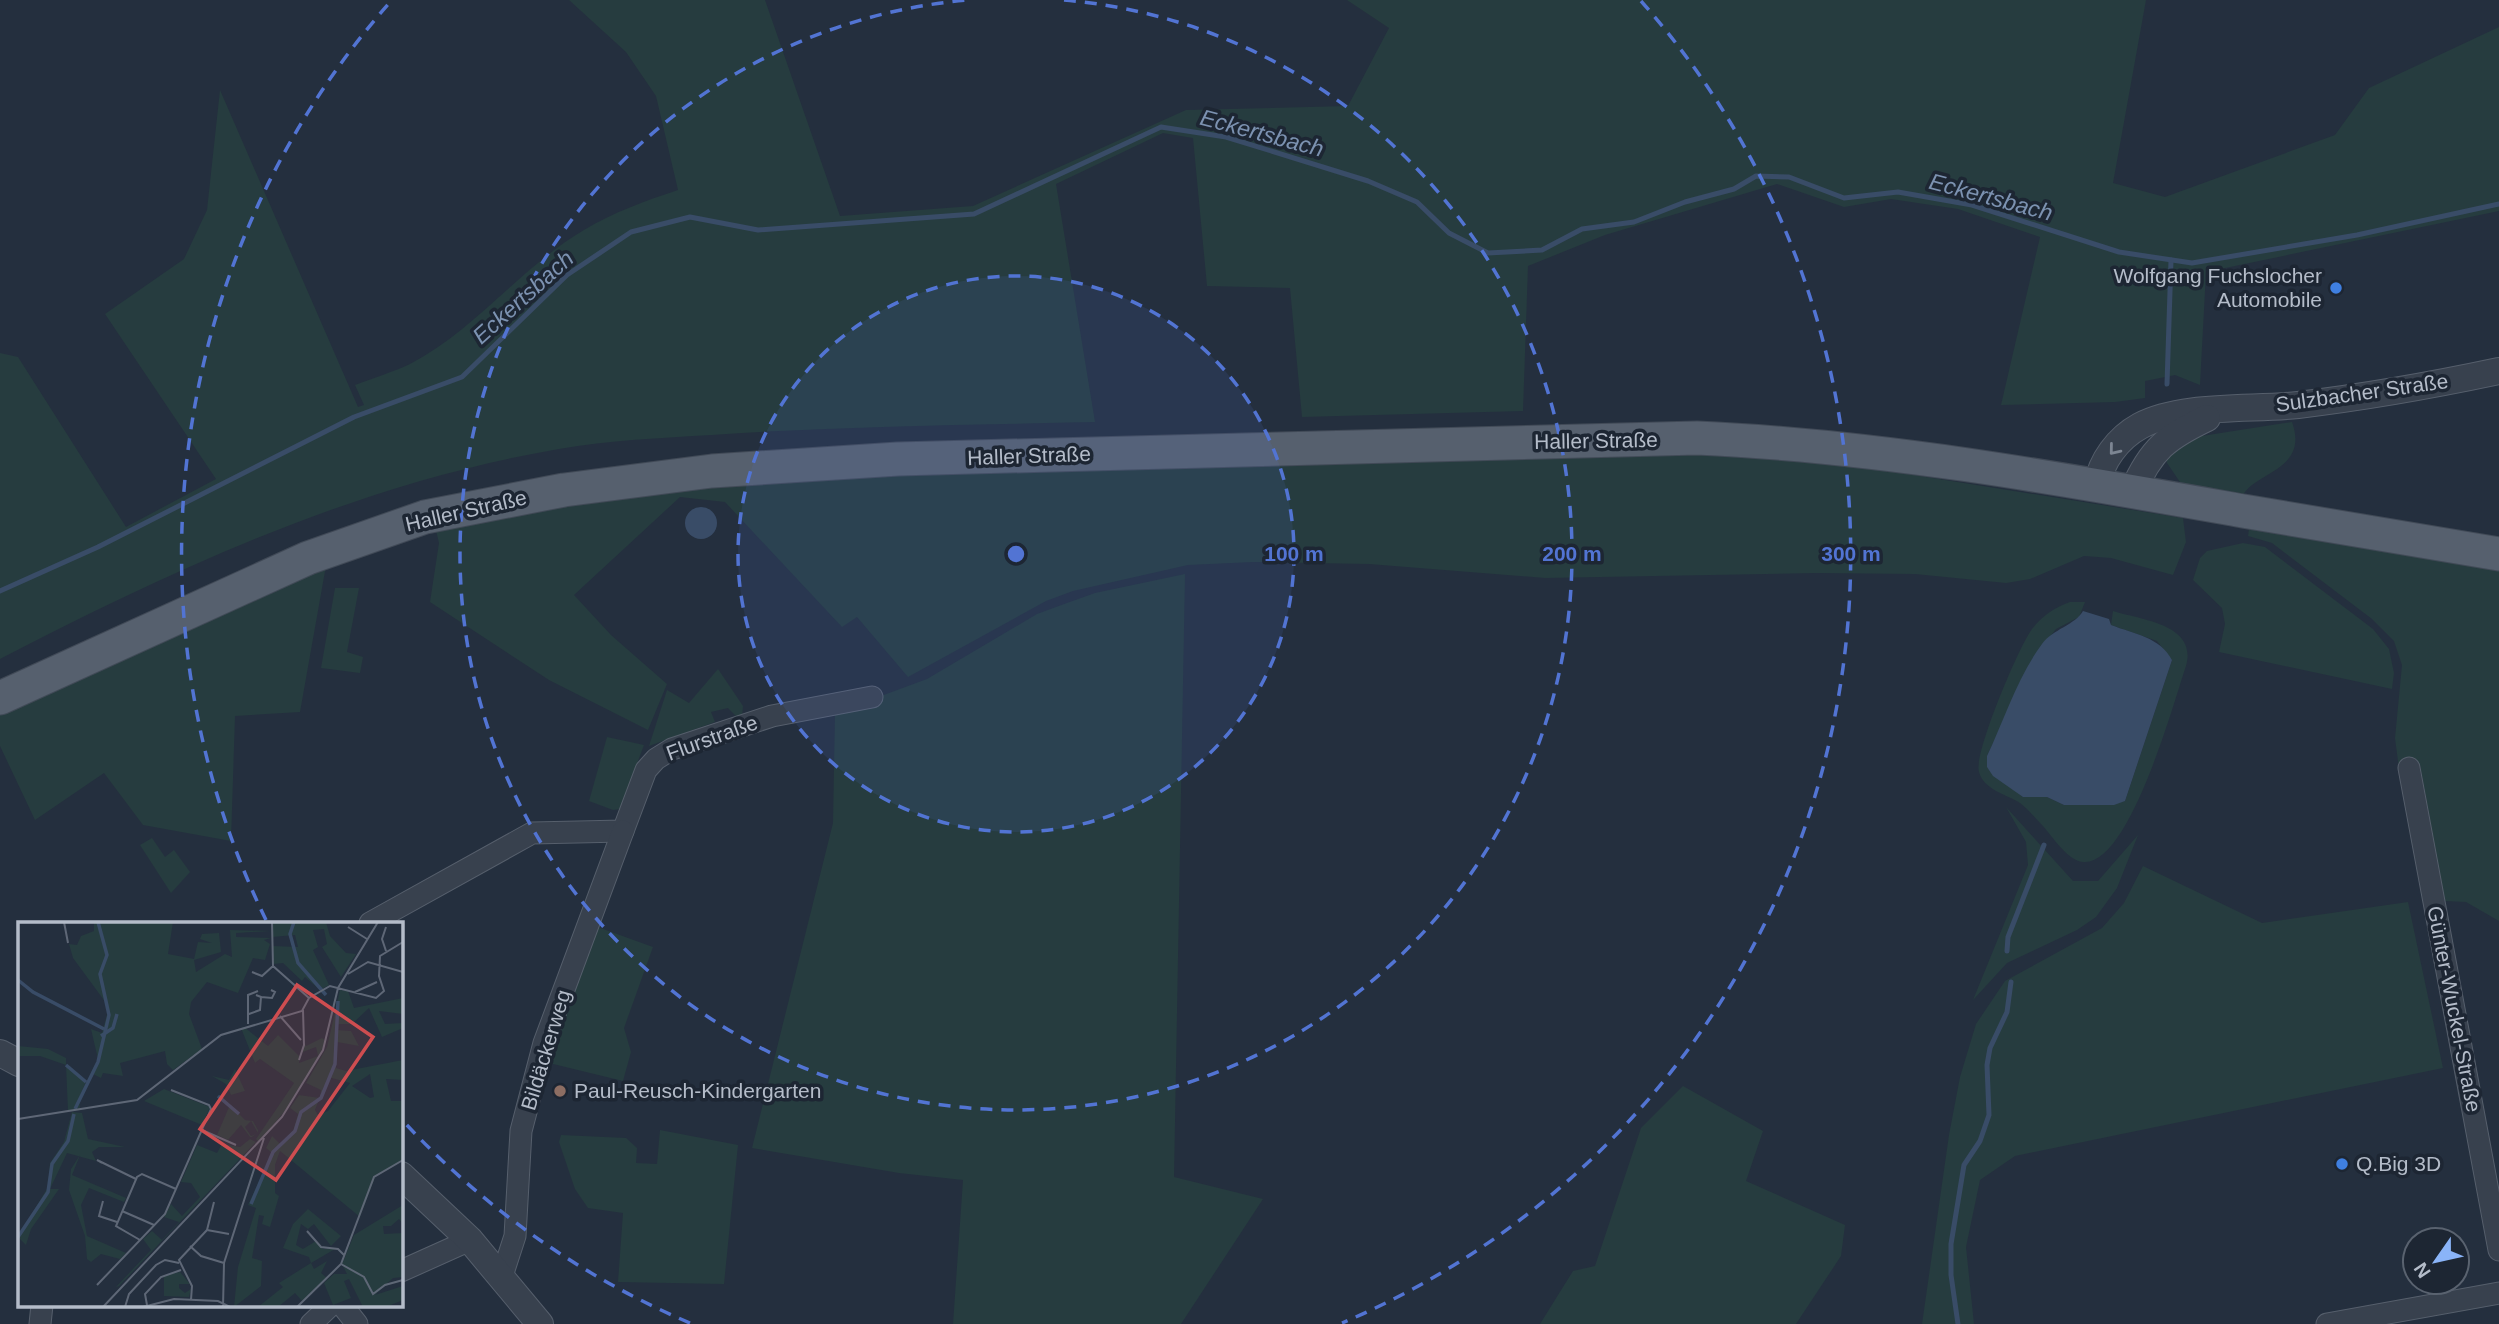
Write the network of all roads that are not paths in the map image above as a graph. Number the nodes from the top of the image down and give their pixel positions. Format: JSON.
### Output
{"nodes":[{"id":1,"x":2499,"y":371,"type":"edge"},
{"id":2,"x":2225,"y":410,"type":"junction"},
{"id":3,"x":2097,"y":485,"type":"junction"},
{"id":4,"x":2133,"y":491,"type":"junction"},
{"id":5,"x":2499,"y":554,"type":"edge"},
{"id":6,"x":872,"y":697,"type":"dead end"},
{"id":7,"x":0,"y":698,"type":"edge"},
{"id":8,"x":2409,"y":768,"type":"dead end"},
{"id":9,"x":623,"y":831,"type":"junction"},
{"id":10,"x":372,"y":922,"type":"edge"},
{"id":11,"x":0,"y":1053,"type":"edge"},
{"id":12,"x":18,"y":1062,"type":"edge"},
{"id":13,"x":402,"y":1176,"type":"edge"},
{"id":14,"x":470,"y":1240,"type":"junction"},
{"id":15,"x":2499,"y":1250,"type":"edge"},
{"id":16,"x":402,"y":1271,"type":"edge"},
{"id":17,"x":502,"y":1276,"type":"junction"},
{"id":18,"x":2499,"y":1293,"type":"edge"},
{"id":19,"x":42,"y":1306,"type":"edge"},
{"id":20,"x":330,"y":1306,"type":"edge"},
{"id":21,"x":343,"y":1306,"type":"edge"},
{"id":22,"x":40,"y":1324,"type":"edge"},
{"id":23,"x":311,"y":1324,"type":"edge"},
{"id":24,"x":357,"y":1324,"type":"edge"},
{"id":25,"x":540,"y":1324,"type":"edge"},
{"id":26,"x":2327,"y":1324,"type":"edge"}],
"edges":[{"from":1,"to":2,"type":"street","name":"Sulzbacher Straße"},
{"from":2,"to":3,"type":"street","name":"Sulzbacher Straße","one_way":true},
{"from":2,"to":4,"type":"street"},
{"from":3,"to":4,"type":"main road","name":"Haller Straße"},
{"from":3,"to":7,"type":"main road","name":"Haller Straße"},
{"from":4,"to":5,"type":"main road","name":"Haller Straße"},
{"from":6,"to":9,"type":"street","name":"Flurstraße"},
{"from":8,"to":15,"type":"street","name":"Günter-Wuckel-Straße"},
{"from":9,"to":10,"type":"street"},
{"from":9,"to":17,"type":"street","name":"Bildäckerweg"},
{"from":11,"to":12,"type":"street"},
{"from":13,"to":14,"type":"street"},
{"from":14,"to":16,"type":"street"},
{"from":14,"to":17,"type":"street"},
{"from":17,"to":25,"type":"street"},
{"from":18,"to":26,"type":"street"},
{"from":19,"to":22,"type":"street"},
{"from":20,"to":23,"type":"street"},
{"from":21,"to":24,"type":"street"}]}
